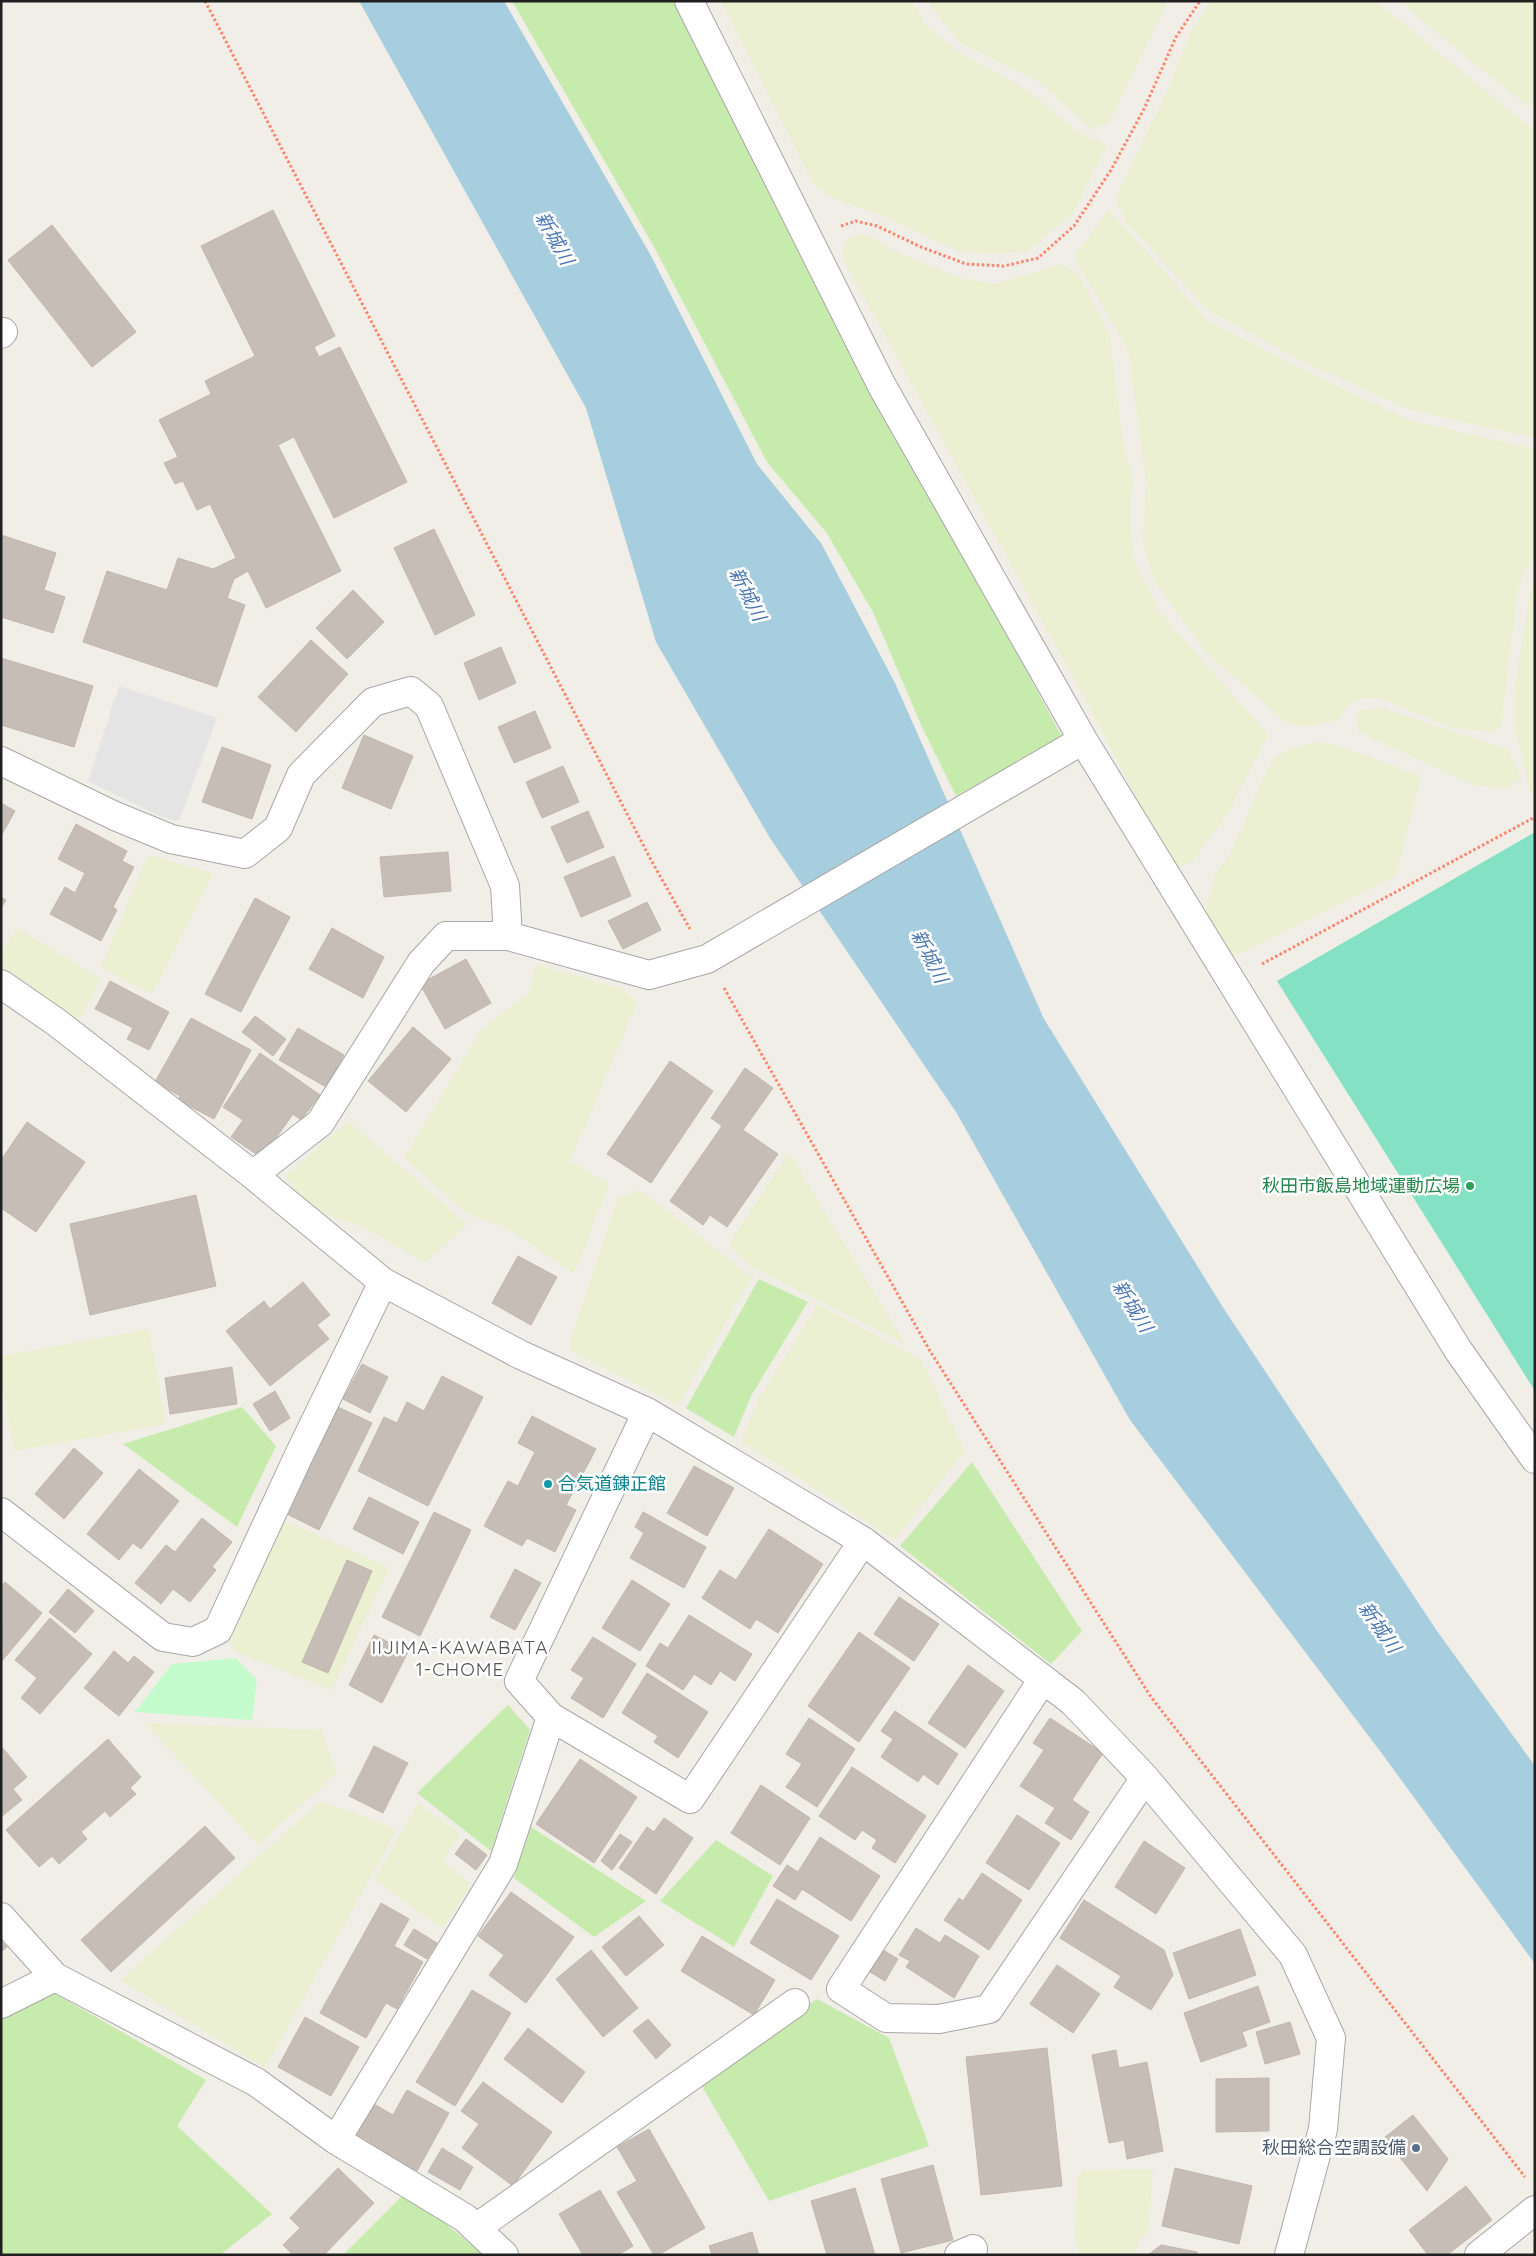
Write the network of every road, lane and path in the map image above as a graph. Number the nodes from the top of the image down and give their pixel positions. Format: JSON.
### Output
{"nodes":[{"id":1,"x":205,"y":1,"type":"edge"},
{"id":2,"x":689,"y":1,"type":"edge"},
{"id":3,"x":1200,"y":1,"type":"edge"},
{"id":4,"x":811,"y":244,"type":"junction"},
{"id":5,"x":1083,"y":740,"type":"junction"},
{"id":6,"x":1,"y":761,"type":"edge"},
{"id":7,"x":1535,"y":818,"type":"edge"},
{"id":8,"x":508,"y":936,"type":"junction"},
{"id":9,"x":708,"y":959,"type":"junction"},
{"id":10,"x":1231,"y":980,"type":"junction"},
{"id":11,"x":1,"y":984,"type":"edge"},
{"id":12,"x":253,"y":1175,"type":"junction"},
{"id":13,"x":383,"y":1282,"type":"junction"},
{"id":14,"x":647,"y":1412,"type":"junction"},
{"id":15,"x":1535,"y":1459,"type":"edge"},
{"id":16,"x":1,"y":1512,"type":"edge"},
{"id":17,"x":863,"y":1541,"type":"junction"},
{"id":18,"x":1043,"y":1678,"type":"junction"},
{"id":19,"x":550,"y":1716,"type":"junction"},
{"id":20,"x":1145,"y":1778,"type":"junction"},
{"id":21,"x":1,"y":1917,"type":"edge"},
{"id":22,"x":56,"y":1977,"type":"junction"},
{"id":23,"x":795,"y":2003,"type":"dead end"},
{"id":24,"x":1,"y":2004,"type":"edge"},
{"id":25,"x":336,"y":2140,"type":"junction"},
{"id":26,"x":1529,"y":2182,"type":"dead end"},
{"id":27,"x":1535,"y":2210,"type":"edge"},
{"id":28,"x":476,"y":2228,"type":"junction"},
{"id":29,"x":504,"y":2255,"type":"edge"},
{"id":30,"x":1289,"y":2255,"type":"edge"},
{"id":31,"x":1479,"y":2255,"type":"edge"}],
"edges":[{"from":1,"to":9,"type":"path"},
{"from":2,"to":4,"type":"street"},
{"from":3,"to":4,"type":"path"},
{"from":4,"to":5,"type":"street"},
{"from":5,"to":9,"type":"street"},
{"from":5,"to":10,"type":"street"},
{"from":6,"to":8,"type":"street"},
{"from":7,"to":10,"type":"path"},
{"from":8,"to":9,"type":"street"},
{"from":8,"to":12,"type":"street"},
{"from":9,"to":26,"type":"path"},
{"from":10,"to":15,"type":"street"},
{"from":11,"to":12,"type":"street"},
{"from":12,"to":13,"type":"street"},
{"from":13,"to":14,"type":"street"},
{"from":13,"to":16,"type":"street"},
{"from":14,"to":17,"type":"street"},
{"from":14,"to":19,"type":"street"},
{"from":17,"to":18,"type":"street"},
{"from":17,"to":19,"type":"street"},
{"from":18,"to":20,"type":"street"},
{"from":18,"to":20,"type":"street"},
{"from":19,"to":25,"type":"street"},
{"from":20,"to":30,"type":"street"},
{"from":21,"to":22,"type":"street"},
{"from":22,"to":24,"type":"street"},
{"from":22,"to":25,"type":"street"},
{"from":23,"to":28,"type":"street"},
{"from":25,"to":28,"type":"street"},
{"from":27,"to":31,"type":"street"},
{"from":28,"to":29,"type":"street"}]}
